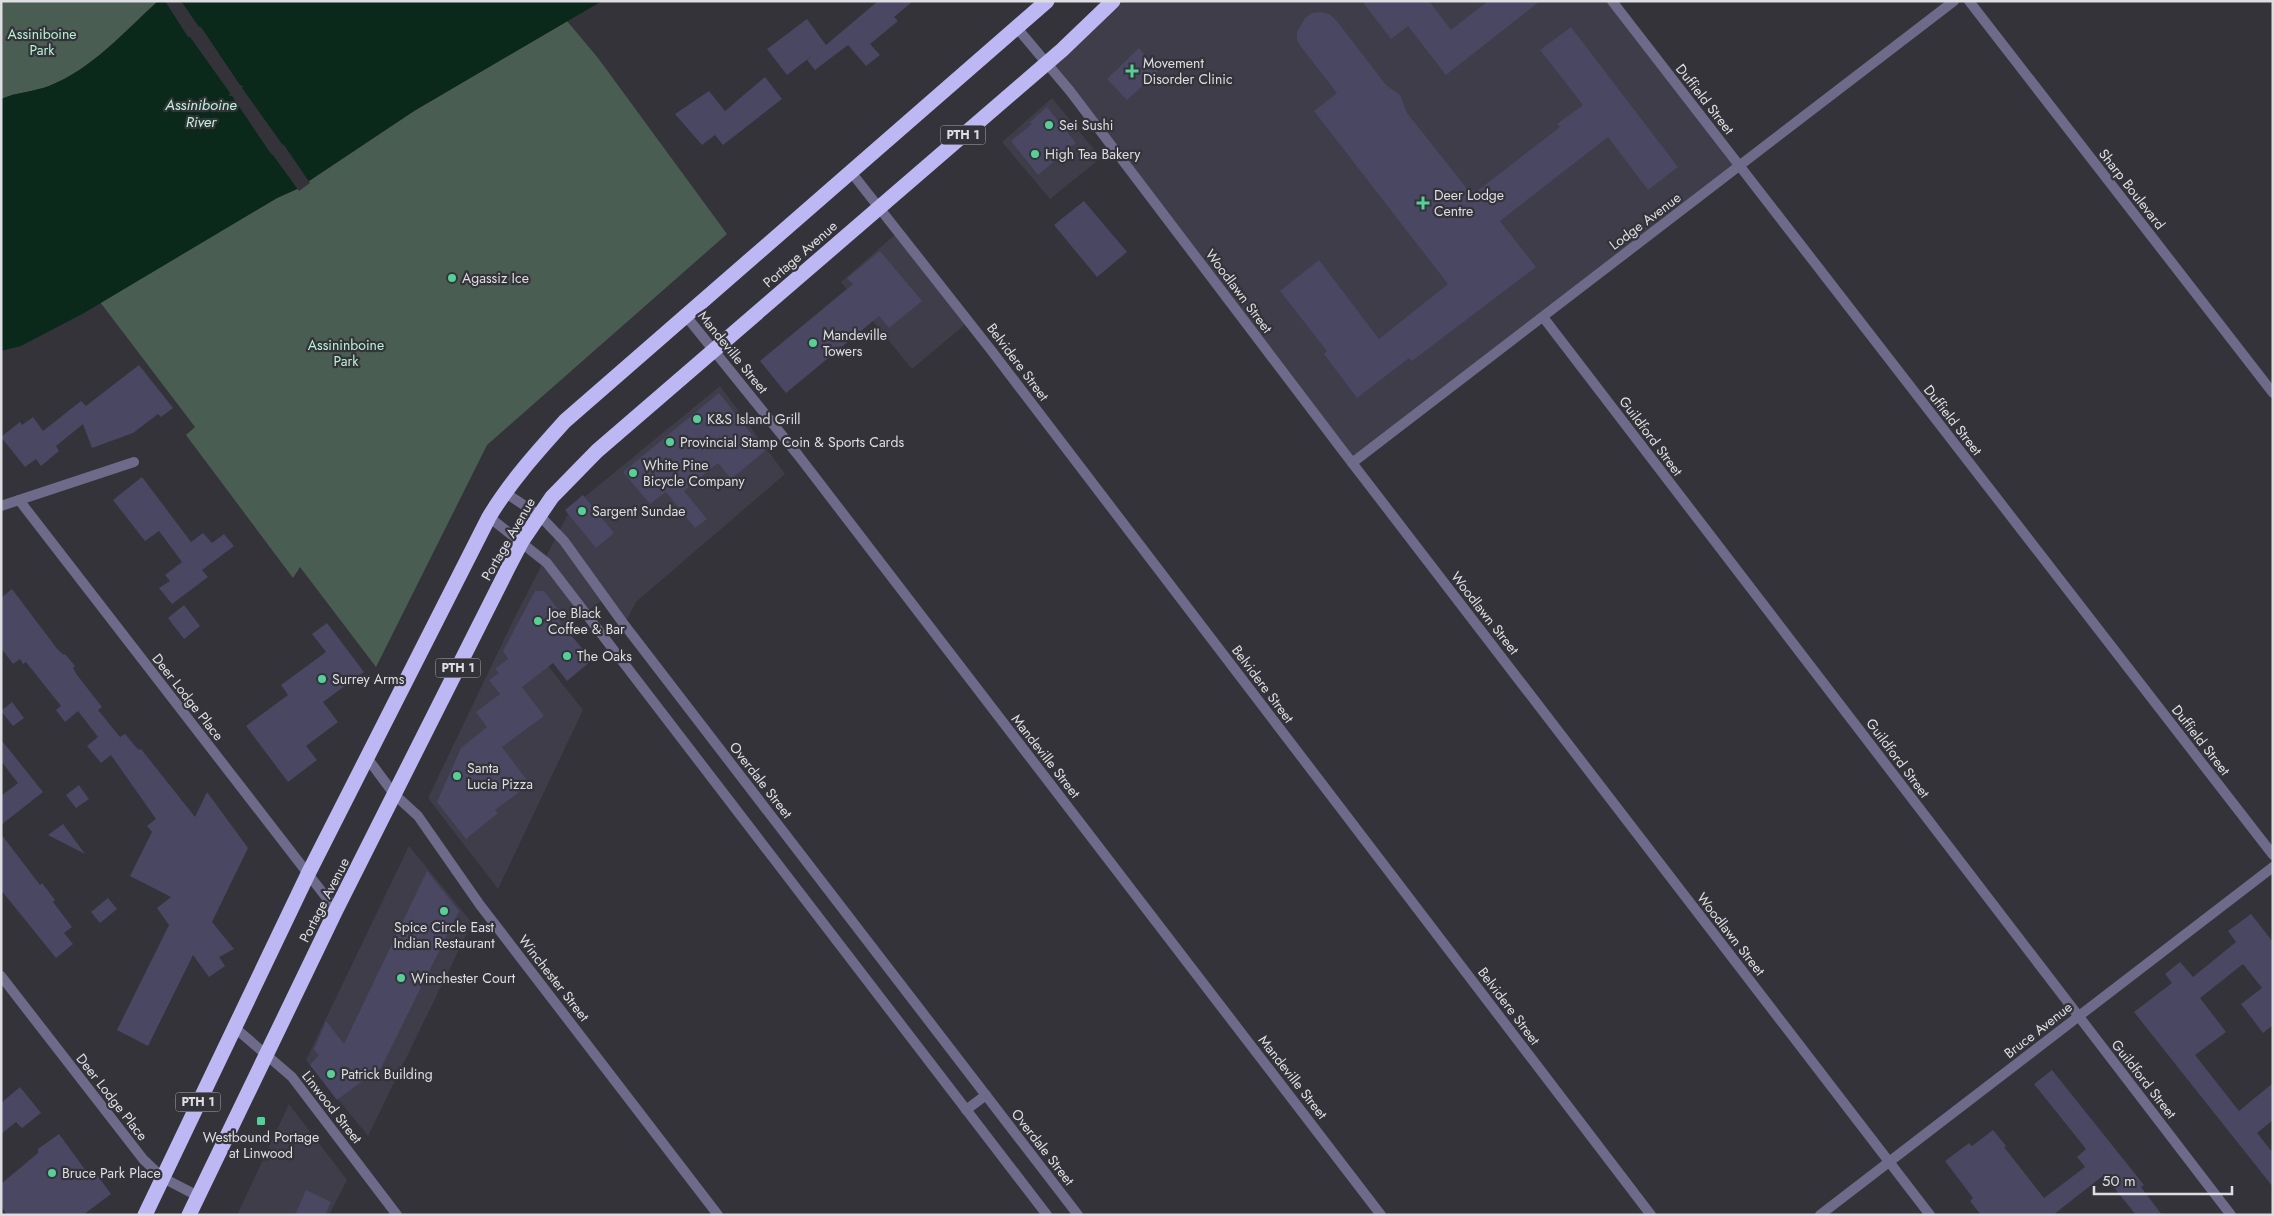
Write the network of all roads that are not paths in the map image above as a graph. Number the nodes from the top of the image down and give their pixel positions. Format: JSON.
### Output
{"nodes":[{"id":1,"x":1047,"y":1,"type":"edge"},
{"id":2,"x":1113,"y":1,"type":"edge"},
{"id":3,"x":1612,"y":1,"type":"edge"},
{"id":4,"x":1954,"y":1,"type":"edge"},
{"id":5,"x":1969,"y":1,"type":"edge"},
{"id":6,"x":1017,"y":28,"type":"junction"},
{"id":7,"x":1046,"y":63,"type":"junction"},
{"id":8,"x":1739,"y":166,"type":"junction"},
{"id":9,"x":852,"y":172,"type":"junction"},
{"id":10,"x":879,"y":207,"type":"junction"},
{"id":11,"x":686,"y":316,"type":"junction"},
{"id":12,"x":1543,"y":317,"type":"junction"},
{"id":13,"x":714,"y":350,"type":"junction"},
{"id":14,"x":2273,"y":393,"type":"edge"},
{"id":15,"x":134,"y":462,"type":"dead end"},
{"id":16,"x":1352,"y":463,"type":"junction"},
{"id":17,"x":504,"y":492,"type":"junction"},
{"id":18,"x":19,"y":500,"type":"junction"},
{"id":19,"x":1,"y":506,"type":"edge"},
{"id":20,"x":539,"y":515,"type":"junction"},
{"id":21,"x":489,"y":517,"type":"junction"},
{"id":22,"x":522,"y":541,"type":"junction"},
{"id":23,"x":368,"y":759,"type":"junction"},
{"id":24,"x":394,"y":794,"type":"junction"},
{"id":25,"x":2273,"y":855,"type":"edge"},
{"id":26,"x":2273,"y":867,"type":"edge"},
{"id":27,"x":308,"y":874,"type":"junction"},
{"id":28,"x":336,"y":910,"type":"junction"},
{"id":29,"x":1,"y":976,"type":"edge"},
{"id":30,"x":2078,"y":1016,"type":"junction"},
{"id":31,"x":234,"y":1027,"type":"junction"},
{"id":32,"x":266,"y":1054,"type":"junction"},
{"id":33,"x":986,"y":1095,"type":"junction"},
{"id":34,"x":966,"y":1110,"type":"junction"},
{"id":35,"x":1889,"y":1162,"type":"junction"},
{"id":36,"x":163,"y":1178,"type":"junction"},
{"id":37,"x":198,"y":1196,"type":"junction"},
{"id":38,"x":145,"y":1215,"type":"edge"},
{"id":39,"x":188,"y":1215,"type":"edge"},
{"id":40,"x":398,"y":1215,"type":"edge"},
{"id":41,"x":718,"y":1215,"type":"edge"},
{"id":42,"x":1047,"y":1215,"type":"edge"},
{"id":43,"x":1078,"y":1215,"type":"edge"},
{"id":44,"x":1381,"y":1215,"type":"edge"},
{"id":45,"x":1651,"y":1215,"type":"edge"},
{"id":46,"x":1820,"y":1215,"type":"edge"},
{"id":47,"x":1930,"y":1215,"type":"edge"},
{"id":48,"x":2231,"y":1215,"type":"edge"}],
"edges":[{"from":1,"to":6,"type":"highway","name":"Portage Avenue","number":"PTH 1"},
{"from":2,"to":7,"type":"highway","name":"Portage Avenue","number":"PTH 1"},
{"from":3,"to":8,"type":"street","name":"Duffield Street"},
{"from":4,"to":8,"type":"street","name":"Lodge Avenue"},
{"from":5,"to":14,"type":"street","name":"Sharp Boulevard"},
{"from":6,"to":7,"type":"street","name":"Woodlawn Street"},
{"from":6,"to":9,"type":"highway","name":"Portage Avenue","number":"PTH 1"},
{"from":7,"to":10,"type":"highway","name":"Portage Avenue","number":"PTH 1"},
{"from":7,"to":16,"type":"street","name":"Woodlawn Street"},
{"from":8,"to":12,"type":"street","name":"Lodge Avenue"},
{"from":8,"to":25,"type":"street","name":"Duffield Street"},
{"from":9,"to":10,"type":"street","name":"Belvidere Street"},
{"from":9,"to":11,"type":"highway","name":"Portage Avenue","number":"PTH 1"},
{"from":10,"to":13,"type":"highway","name":"Portage Avenue","number":"PTH 1"},
{"from":10,"to":45,"type":"street","name":"Belvidere Street"},
{"from":11,"to":13,"type":"street","name":"Mandeville Street"},
{"from":11,"to":17,"type":"highway","name":"Portage Avenue","number":"PTH 1"},
{"from":12,"to":16,"type":"street","name":"Lodge Avenue"},
{"from":12,"to":30,"type":"street","name":"Guildford Street"},
{"from":13,"to":20,"type":"highway","name":"Portage Avenue","number":"PTH 1"},
{"from":13,"to":44,"type":"street","name":"Mandeville Street"},
{"from":15,"to":18,"type":"street"},
{"from":16,"to":35,"type":"street","name":"Woodlawn Street"},
{"from":17,"to":20,"type":"street","name":"Overdale Street"},
{"from":17,"to":21,"type":"highway","name":"Portage Avenue","number":"PTH 1"},
{"from":18,"to":19,"type":"street"},
{"from":18,"to":27,"type":"street","name":"Deer Lodge Place"},
{"from":20,"to":22,"type":"highway","name":"Portage Avenue","number":"PTH 1"},
{"from":20,"to":33,"type":"street","name":"Overdale Street"},
{"from":21,"to":22,"type":"street"},
{"from":21,"to":23,"type":"highway","name":"Portage Avenue","number":"PTH 1"},
{"from":22,"to":24,"type":"highway","name":"Portage Avenue","number":"PTH 1"},
{"from":22,"to":34,"type":"street"},
{"from":23,"to":24,"type":"street","name":"Winchester Street"},
{"from":23,"to":27,"type":"highway","name":"Portage Avenue","number":"PTH 1"},
{"from":24,"to":28,"type":"highway","name":"Portage Avenue","number":"PTH 1"},
{"from":24,"to":41,"type":"street","name":"Winchester Street"},
{"from":26,"to":30,"type":"street","name":"Bruce Avenue"},
{"from":27,"to":28,"type":"street","name":"Deer Lodge Place"},
{"from":27,"to":31,"type":"highway","name":"Portage Avenue","number":"PTH 1"},
{"from":28,"to":32,"type":"highway","name":"Portage Avenue","number":"PTH 1"},
{"from":29,"to":36,"type":"street","name":"Deer Lodge Place"},
{"from":30,"to":35,"type":"street","name":"Bruce Avenue"},
{"from":30,"to":48,"type":"street","name":"Guildford Street"},
{"from":31,"to":32,"type":"street","name":"Linwood Street"},
{"from":31,"to":36,"type":"highway","name":"Portage Avenue","number":"PTH 1"},
{"from":32,"to":37,"type":"highway","name":"Portage Avenue","number":"PTH 1"},
{"from":32,"to":40,"type":"street","name":"Linwood Street"},
{"from":33,"to":34,"type":"street"},
{"from":33,"to":43,"type":"street","name":"Overdale Street"},
{"from":34,"to":42,"type":"street"},
{"from":35,"to":46,"type":"street","name":"Bruce Avenue"},
{"from":35,"to":47,"type":"street","name":"Woodlawn Street"},
{"from":36,"to":37,"type":"street","name":"Deer Lodge Place"},
{"from":36,"to":38,"type":"highway","name":"Portage Avenue","number":"PTH 1"},
{"from":37,"to":39,"type":"highway","name":"Portage Avenue","number":"PTH 1"}]}
